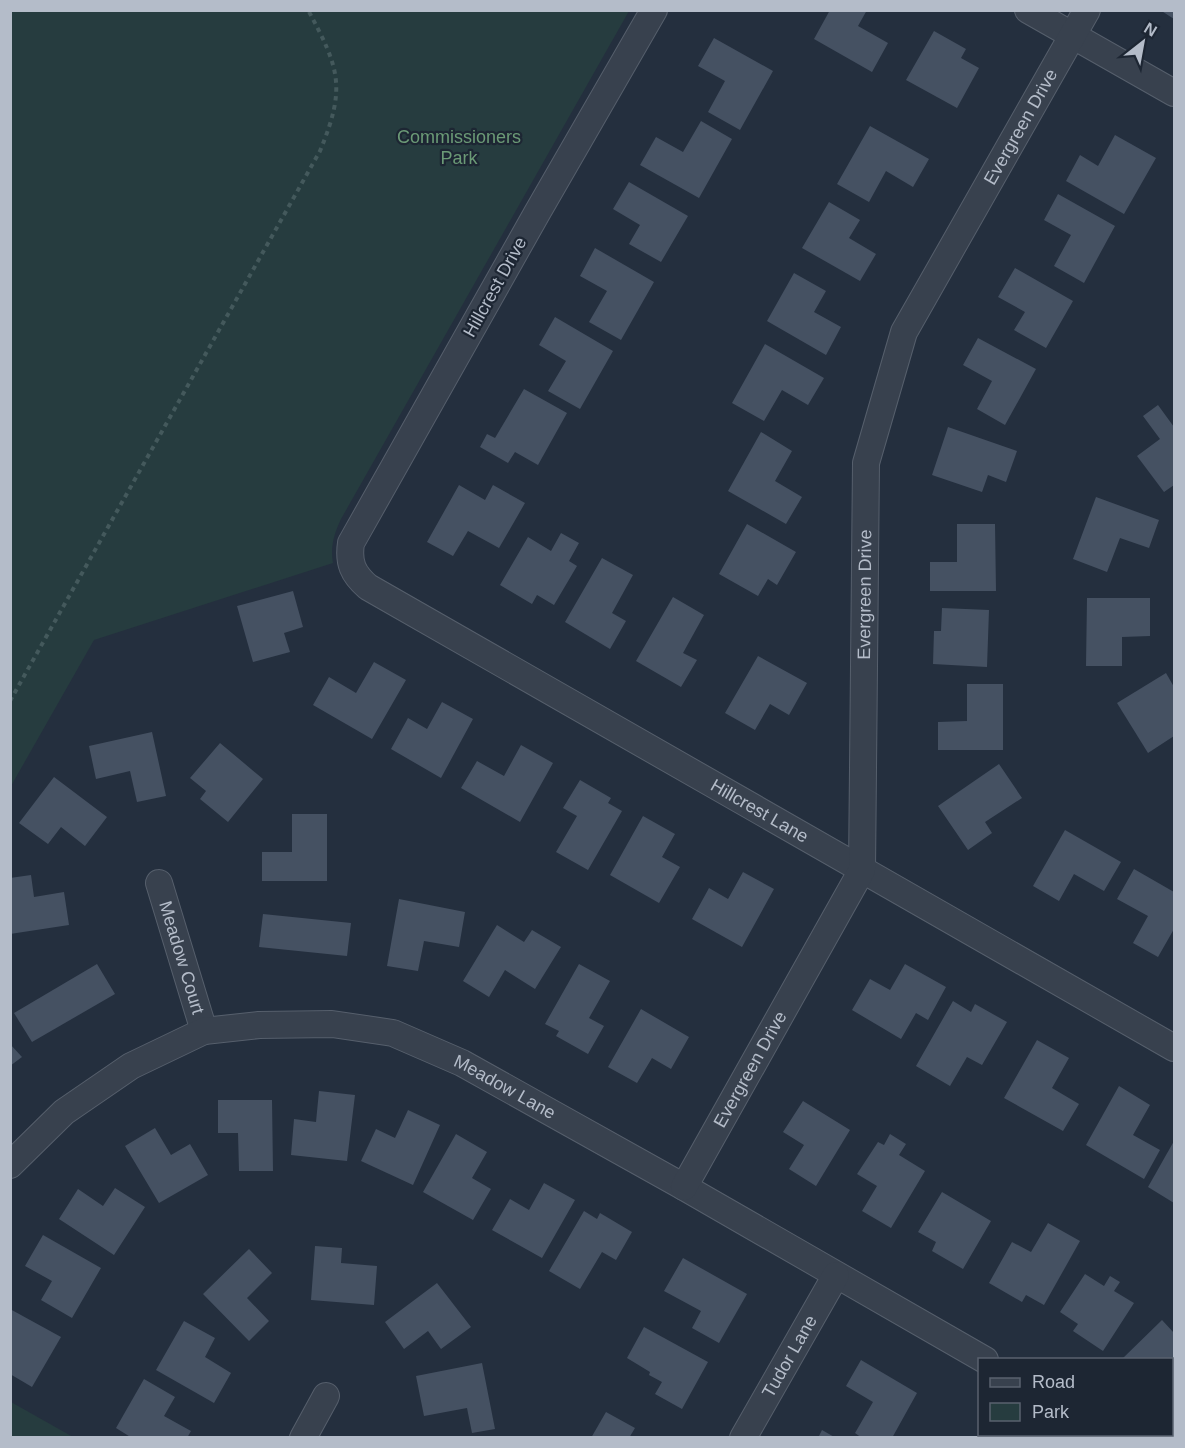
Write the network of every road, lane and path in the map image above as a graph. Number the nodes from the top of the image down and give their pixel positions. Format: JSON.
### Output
{"nodes":[{"id":1,"x":308,"y":10,"type":"edge"},
{"id":2,"x":654,"y":10,"type":"edge"},
{"id":3,"x":1028,"y":10,"type":"edge"},
{"id":4,"x":1087,"y":10,"type":"edge"},
{"id":5,"x":1073,"y":36,"type":"junction"},
{"id":6,"x":1174,"y":93,"type":"edge"},
{"id":7,"x":352,"y":568,"type":"joint"},
{"id":8,"x":10,"y":701,"type":"edge"},
{"id":9,"x":862,"y":870,"type":"junction"},
{"id":10,"x":159,"y":883,"type":"dead end"},
{"id":11,"x":204,"y":1031,"type":"junction"},
{"id":12,"x":1174,"y":1048,"type":"edge"},
{"id":13,"x":10,"y":1165,"type":"edge"},
{"id":14,"x":684,"y":1186,"type":"junction"},
{"id":15,"x":836,"y":1275,"type":"junction"},
{"id":16,"x":983,"y":1358,"type":"edge"},
{"id":17,"x":326,"y":1396,"type":"dead end"},
{"id":18,"x":303,"y":1437,"type":"edge"},
{"id":19,"x":743,"y":1437,"type":"edge"}],
"edges":[{"from":1,"to":8,"type":"path"},
{"from":2,"to":7,"type":"street","name":"Hillcrest Drive"},
{"from":3,"to":5,"type":"street"},
{"from":4,"to":5,"type":"street","name":"Evergreen Drive"},
{"from":5,"to":6,"type":"street"},
{"from":5,"to":9,"type":"street","name":"Evergreen Drive"},
{"from":7,"to":9,"type":"street","name":"Hillcrest Lane"},
{"from":9,"to":12,"type":"street","name":"Hillcrest Lane"},
{"from":9,"to":14,"type":"street","name":"Evergreen Drive"},
{"from":10,"to":11,"type":"street","name":"Meadow Court"},
{"from":11,"to":13,"type":"street","name":"Meadow Lane"},
{"from":11,"to":14,"type":"street","name":"Meadow Lane"},
{"from":14,"to":15,"type":"street","name":"Meadow Lane"},
{"from":15,"to":16,"type":"street","name":"Meadow Lane"},
{"from":15,"to":19,"type":"street","name":"Tudor Lane"},
{"from":17,"to":18,"type":"street"}]}
